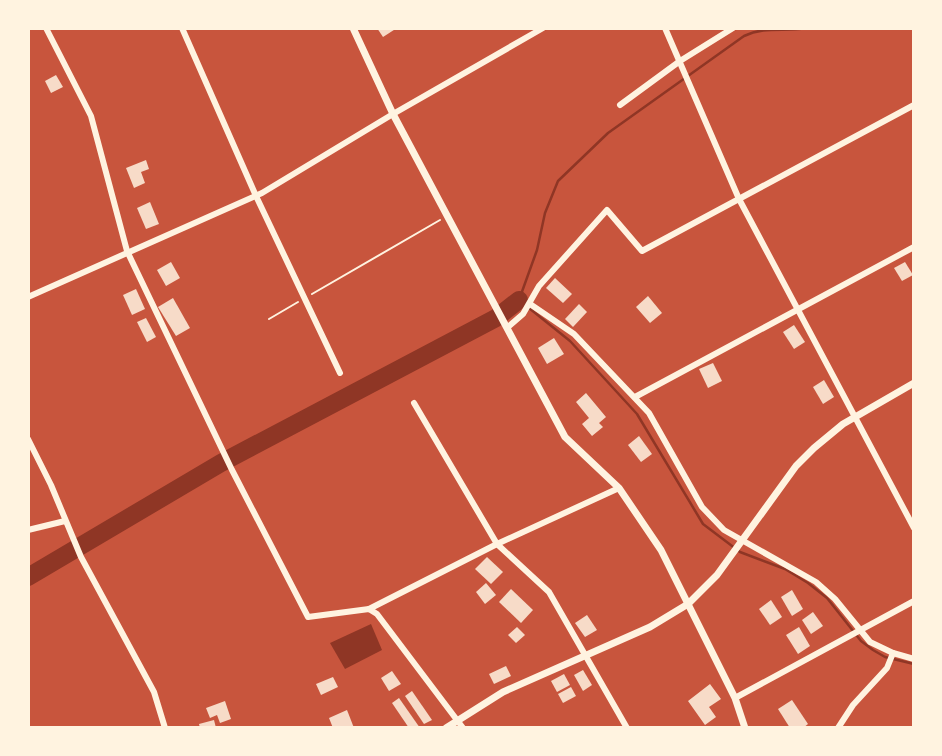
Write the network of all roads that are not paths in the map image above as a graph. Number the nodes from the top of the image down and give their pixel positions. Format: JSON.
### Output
{"nodes":[{"id":1,"x":46,"y":28,"type":"edge"},
{"id":2,"x":182,"y":28,"type":"edge"},
{"id":3,"x":353,"y":28,"type":"edge"},
{"id":4,"x":543,"y":28,"type":"edge"},
{"id":5,"x":666,"y":28,"type":"edge"},
{"id":6,"x":733,"y":28,"type":"edge"},
{"id":7,"x":680,"y":61,"type":"junction"},
{"id":8,"x":914,"y":105,"type":"edge"},
{"id":9,"x":620,"y":106,"type":"dead end"},
{"id":10,"x":393,"y":114,"type":"junction"},
{"id":11,"x":256,"y":196,"type":"junction"},
{"id":12,"x":739,"y":199,"type":"junction"},
{"id":13,"x":914,"y":247,"type":"edge"},
{"id":14,"x":127,"y":251,"type":"junction"},
{"id":15,"x":28,"y":297,"type":"edge"},
{"id":16,"x":530,"y":304,"type":"junction"},
{"id":17,"x":797,"y":310,"type":"junction"},
{"id":18,"x":508,"y":327,"type":"junction"},
{"id":19,"x":340,"y":373,"type":"dead end"},
{"id":20,"x":914,"y":383,"type":"edge"},
{"id":21,"x":635,"y":397,"type":"junction"},
{"id":22,"x":414,"y":402,"type":"dead end"},
{"id":23,"x":854,"y":417,"type":"junction"},
{"id":24,"x":28,"y":439,"type":"edge"},
{"id":25,"x":619,"y":488,"type":"junction"},
{"id":26,"x":65,"y":521,"type":"junction"},
{"id":27,"x":914,"y":528,"type":"edge"},
{"id":28,"x":28,"y":530,"type":"edge"},
{"id":29,"x":742,"y":539,"type":"junction"},
{"id":30,"x":497,"y":544,"type":"junction"},
{"id":31,"x":914,"y":601,"type":"edge"},
{"id":32,"x":688,"y":604,"type":"junction"},
{"id":33,"x":369,"y":610,"type":"junction"},
{"id":34,"x":861,"y":629,"type":"junction"},
{"id":35,"x":893,"y":653,"type":"junction"},
{"id":36,"x":584,"y":656,"type":"junction"},
{"id":37,"x":914,"y":659,"type":"edge"},
{"id":38,"x":735,"y":698,"type":"junction"},
{"id":39,"x":458,"y":720,"type":"junction"},
{"id":40,"x":165,"y":728,"type":"edge"},
{"id":41,"x":446,"y":728,"type":"edge"},
{"id":42,"x":463,"y":728,"type":"edge"},
{"id":43,"x":627,"y":728,"type":"edge"},
{"id":44,"x":745,"y":728,"type":"edge"},
{"id":45,"x":838,"y":728,"type":"edge"}],
"edges":[{"from":1,"to":14,"type":"street"},
{"from":2,"to":11,"type":"street"},
{"from":3,"to":10,"type":"street"},
{"from":4,"to":10,"type":"street"},
{"from":5,"to":7,"type":"street"},
{"from":6,"to":7,"type":"street"},
{"from":7,"to":9,"type":"street"},
{"from":7,"to":12,"type":"street"},
{"from":8,"to":12,"type":"street"},
{"from":10,"to":11,"type":"street"},
{"from":10,"to":18,"type":"street"},
{"from":11,"to":14,"type":"street"},
{"from":11,"to":19,"type":"street"},
{"from":12,"to":16,"type":"street"},
{"from":12,"to":17,"type":"street"},
{"from":13,"to":17,"type":"street"},
{"from":14,"to":15,"type":"street"},
{"from":14,"to":33,"type":"street"},
{"from":16,"to":18,"type":"street"},
{"from":16,"to":21,"type":"street"},
{"from":17,"to":21,"type":"street"},
{"from":17,"to":23,"type":"street"},
{"from":18,"to":25,"type":"street"},
{"from":20,"to":23,"type":"street"},
{"from":21,"to":29,"type":"street"},
{"from":22,"to":30,"type":"street"},
{"from":23,"to":27,"type":"street"},
{"from":23,"to":29,"type":"street"},
{"from":24,"to":26,"type":"street"},
{"from":25,"to":30,"type":"street"},
{"from":25,"to":32,"type":"street"},
{"from":26,"to":28,"type":"street"},
{"from":26,"to":40,"type":"street"},
{"from":29,"to":32,"type":"street"},
{"from":29,"to":34,"type":"street"},
{"from":30,"to":33,"type":"street"},
{"from":30,"to":36,"type":"street"},
{"from":31,"to":34,"type":"street"},
{"from":32,"to":36,"type":"street"},
{"from":32,"to":38,"type":"street"},
{"from":33,"to":39,"type":"street"},
{"from":34,"to":35,"type":"street"},
{"from":34,"to":38,"type":"street"},
{"from":35,"to":37,"type":"street"},
{"from":35,"to":45,"type":"street"},
{"from":36,"to":39,"type":"street"},
{"from":36,"to":43,"type":"street"},
{"from":38,"to":44,"type":"street"},
{"from":39,"to":41,"type":"street"},
{"from":39,"to":42,"type":"street"}]}
